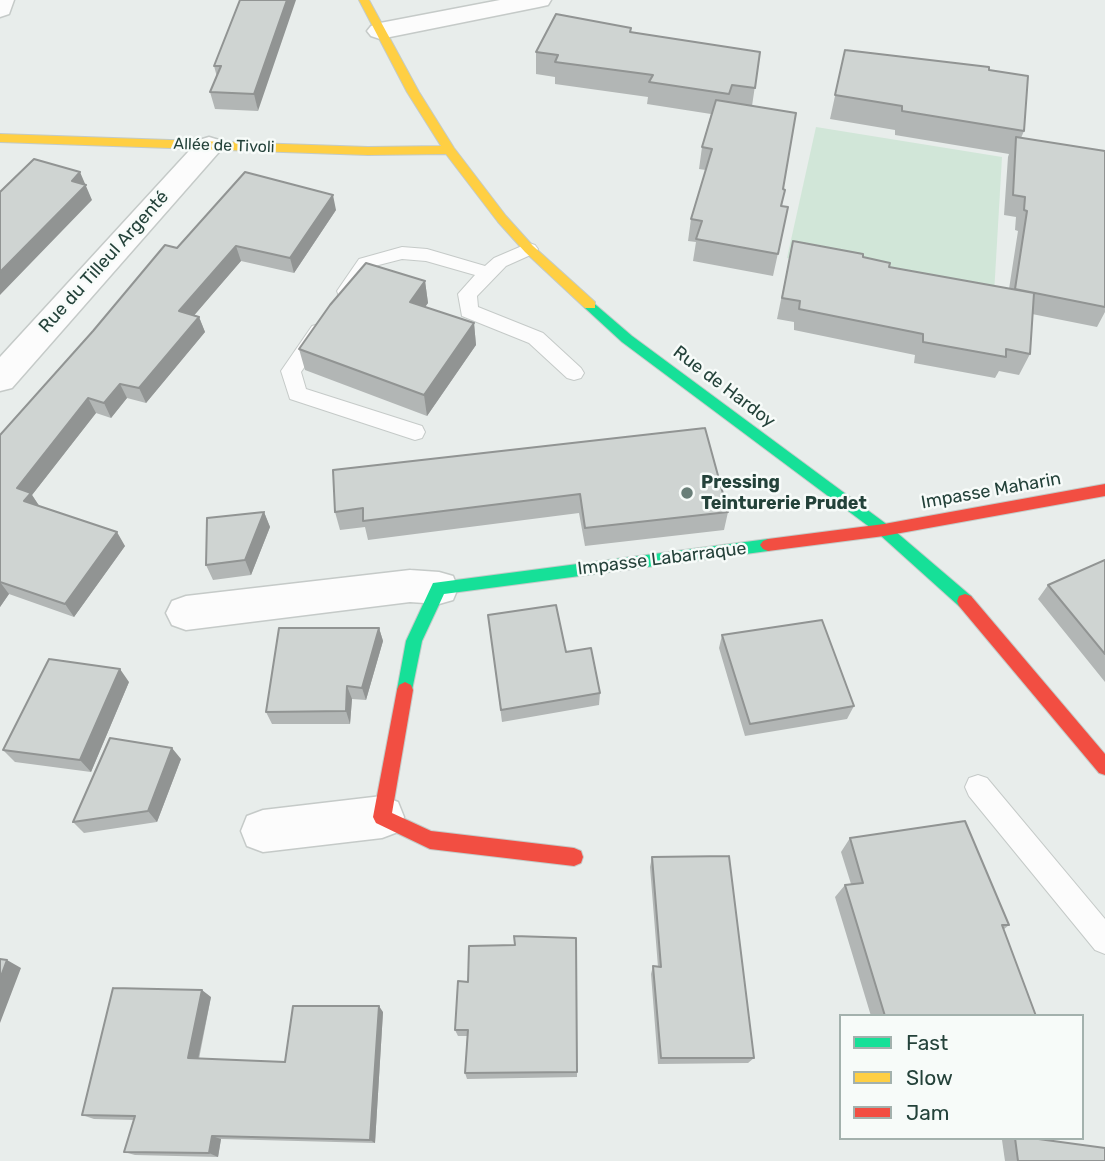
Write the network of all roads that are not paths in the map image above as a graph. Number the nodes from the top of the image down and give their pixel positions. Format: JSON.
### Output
{"nodes":[{"id":1,"x":2,"y":0,"type":"edge"},
{"id":2,"x":364,"y":0,"type":"edge"},
{"id":3,"x":539,"y":0,"type":"edge"},
{"id":4,"x":0,"y":9,"type":"edge"},
{"id":5,"x":380,"y":31,"type":"junction"},
{"id":6,"x":0,"y":138,"type":"edge"},
{"id":7,"x":209,"y":146,"type":"junction"},
{"id":8,"x":449,"y":150,"type":"junction"},
{"id":9,"x":529,"y":249,"type":"junction"},
{"id":10,"x":488,"y":273,"type":"junction"},
{"id":11,"x":574,"y":373,"type":"dead end"},
{"id":12,"x":0,"y":379,"type":"edge"},
{"id":13,"x":415,"y":432,"type":"dead end"},
{"id":14,"x":1105,"y":490,"type":"edge"},
{"id":15,"x":884,"y":530,"type":"junction"},
{"id":16,"x":439,"y":588,"type":"junction"},
{"id":17,"x":186,"y":613,"type":"dead end"},
{"id":18,"x":1105,"y":767,"type":"edge"},
{"id":19,"x":978,"y":787,"type":"dead end"},
{"id":20,"x":382,"y":817,"type":"junction"},
{"id":21,"x":263,"y":831,"type":"dead end"},
{"id":22,"x":574,"y":857,"type":"dead end"},
{"id":23,"x":1105,"y":940,"type":"edge"}],
"edges":[{"from":1,"to":4,"type":"street"},
{"from":2,"to":5,"type":"street","name":"Rue de Hardoy"},
{"from":3,"to":5,"type":"street"},
{"from":5,"to":8,"type":"street","name":"Rue de Hardoy"},
{"from":6,"to":7,"type":"street","name":"Allée de Tivoli"},
{"from":7,"to":8,"type":"street","name":"Allée de Tivoli"},
{"from":7,"to":12,"type":"street","name":"Rue du Tilleul Argenté"},
{"from":8,"to":9,"type":"street","name":"Rue de Hardoy"},
{"from":9,"to":10,"type":"lane"},
{"from":9,"to":15,"type":"street","name":"Rue de Hardoy"},
{"from":10,"to":11,"type":"lane"},
{"from":10,"to":13,"type":"lane"},
{"from":14,"to":15,"type":"street","name":"Impasse Maharin"},
{"from":15,"to":16,"type":"street","name":"Impasse Labarraque"},
{"from":15,"to":18,"type":"street","name":"Rue de Hardoy"},
{"from":16,"to":17,"type":"street","name":"Impasse Labarraque"},
{"from":16,"to":20,"type":"street"},
{"from":19,"to":23,"type":"lane"},
{"from":20,"to":21,"type":"street"},
{"from":20,"to":22,"type":"street"}]}
